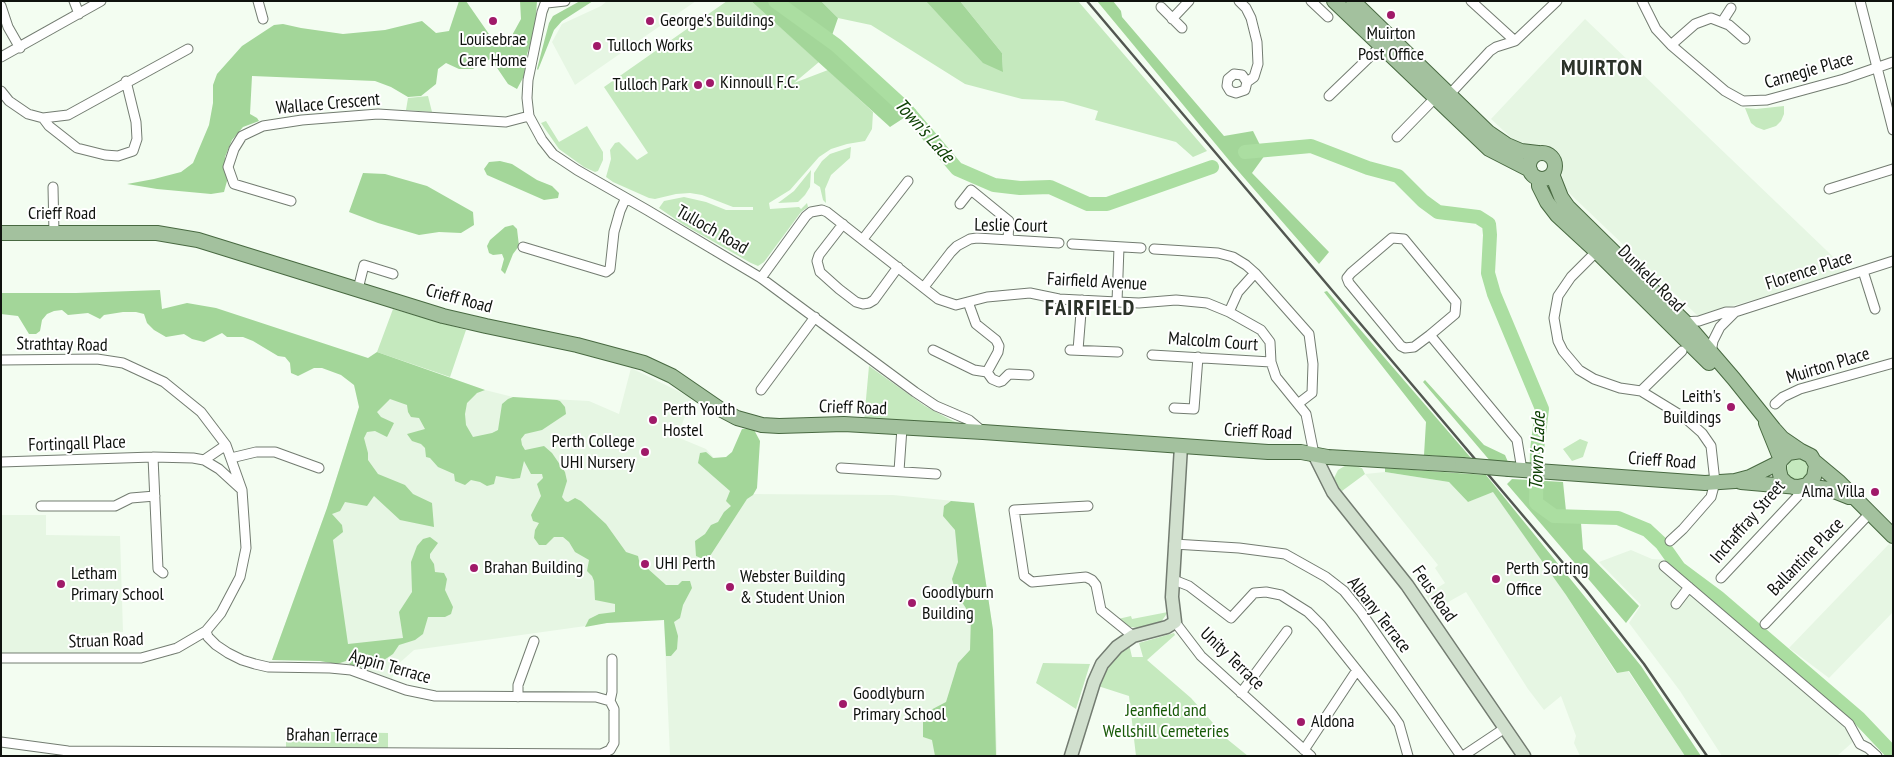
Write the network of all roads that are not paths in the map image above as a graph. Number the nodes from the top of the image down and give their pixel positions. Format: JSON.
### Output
{"nodes":[{"id":1,"x":74,"y":1,"type":"edge"},
{"id":2,"x":101,"y":1,"type":"edge"},
{"id":3,"x":258,"y":1,"type":"edge"},
{"id":4,"x":565,"y":1,"type":"edge"},
{"id":5,"x":1189,"y":1,"type":"edge"},
{"id":6,"x":1239,"y":1,"type":"edge"},
{"id":7,"x":1311,"y":1,"type":"edge"},
{"id":8,"x":1334,"y":1,"type":"edge"},
{"id":9,"x":1353,"y":1,"type":"edge"},
{"id":10,"x":1471,"y":1,"type":"edge"},
{"id":11,"x":1556,"y":1,"type":"edge"},
{"id":12,"x":1642,"y":1,"type":"edge"},
{"id":13,"x":1860,"y":1,"type":"edge"},
{"id":14,"x":546,"y":2,"type":"edge"},
{"id":15,"x":1,"y":6,"type":"edge"},
{"id":16,"x":1161,"y":7,"type":"dead end"},
{"id":17,"x":1731,"y":8,"type":"dead end"},
{"id":18,"x":79,"y":14,"type":"junction"},
{"id":19,"x":1328,"y":17,"type":"dead end"},
{"id":20,"x":263,"y":18,"type":"dead end"},
{"id":21,"x":1172,"y":19,"type":"junction"},
{"id":22,"x":1722,"y":22,"type":"junction"},
{"id":23,"x":1182,"y":28,"type":"dead end"},
{"id":24,"x":1745,"y":40,"type":"dead end"},
{"id":25,"x":1515,"y":42,"type":"junction"},
{"id":26,"x":1671,"y":45,"type":"junction"},
{"id":27,"x":1382,"y":46,"type":"junction"},
{"id":28,"x":20,"y":48,"type":"junction"},
{"id":29,"x":188,"y":49,"type":"dead end"},
{"id":30,"x":1,"y":57,"type":"edge"},
{"id":31,"x":1893,"y":62,"type":"edge"},
{"id":32,"x":1877,"y":69,"type":"junction"},
{"id":33,"x":126,"y":81,"type":"junction"},
{"id":34,"x":1247,"y":82,"type":"dead end"},
{"id":35,"x":1,"y":91,"type":"edge"},
{"id":36,"x":1450,"y":94,"type":"junction"},
{"id":37,"x":1330,"y":96,"type":"dead end"},
{"id":38,"x":1435,"y":98,"type":"junction"},
{"id":39,"x":529,"y":116,"type":"junction"},
{"id":40,"x":43,"y":118,"type":"junction"},
{"id":41,"x":1893,"y":130,"type":"edge"},
{"id":42,"x":1397,"y":137,"type":"dead end"},
{"id":43,"x":1538,"y":154,"type":"junction"},
{"id":44,"x":1893,"y":169,"type":"edge"},
{"id":45,"x":1540,"y":174,"type":"junction"},
{"id":46,"x":908,"y":181,"type":"dead end"},
{"id":47,"x":53,"y":187,"type":"dead end"},
{"id":48,"x":1829,"y":188,"type":"dead end"},
{"id":49,"x":627,"y":200,"type":"junction"},
{"id":50,"x":291,"y":201,"type":"dead end"},
{"id":51,"x":960,"y":204,"type":"dead end"},
{"id":52,"x":843,"y":224,"type":"junction"},
{"id":53,"x":1,"y":233,"type":"edge"},
{"id":54,"x":54,"y":233,"type":"junction"},
{"id":55,"x":862,"y":240,"type":"junction"},
{"id":56,"x":1008,"y":240,"type":"junction"},
{"id":57,"x":1059,"y":243,"type":"dead end"},
{"id":58,"x":1072,"y":244,"type":"dead end"},
{"id":59,"x":523,"y":247,"type":"dead end"},
{"id":60,"x":1119,"y":247,"type":"junction"},
{"id":61,"x":1601,"y":247,"type":"junction"},
{"id":62,"x":1141,"y":248,"type":"dead end"},
{"id":63,"x":1154,"y":249,"type":"dead end"},
{"id":64,"x":1893,"y":262,"type":"edge"},
{"id":65,"x":898,"y":267,"type":"junction"},
{"id":66,"x":1863,"y":271,"type":"junction"},
{"id":67,"x":1255,"y":273,"type":"junction"},
{"id":68,"x":393,"y":274,"type":"dead end"},
{"id":69,"x":761,"y":278,"type":"junction"},
{"id":70,"x":924,"y":287,"type":"junction"},
{"id":71,"x":358,"y":289,"type":"junction"},
{"id":72,"x":1082,"y":300,"type":"junction"},
{"id":73,"x":968,"y":302,"type":"junction"},
{"id":74,"x":1117,"y":302,"type":"junction"},
{"id":75,"x":1874,"y":309,"type":"dead end"},
{"id":76,"x":1229,"y":312,"type":"junction"},
{"id":77,"x":1735,"y":312,"type":"junction"},
{"id":78,"x":814,"y":317,"type":"junction"},
{"id":79,"x":1685,"y":322,"type":"junction"},
{"id":80,"x":1430,"y":334,"type":"junction"},
{"id":81,"x":934,"y":350,"type":"dead end"},
{"id":82,"x":1682,"y":351,"type":"dead end"},
{"id":83,"x":1118,"y":352,"type":"dead end"},
{"id":84,"x":1711,"y":353,"type":"junction"},
{"id":85,"x":1152,"y":355,"type":"dead end"},
{"id":86,"x":1198,"y":357,"type":"junction"},
{"id":87,"x":1,"y":360,"type":"edge"},
{"id":88,"x":1271,"y":362,"type":"junction"},
{"id":89,"x":1893,"y":363,"type":"edge"},
{"id":90,"x":987,"y":372,"type":"junction"},
{"id":91,"x":1029,"y":375,"type":"dead end"},
{"id":92,"x":761,"y":390,"type":"dead end"},
{"id":93,"x":1641,"y":391,"type":"junction"},
{"id":94,"x":1749,"y":397,"type":"junction"},
{"id":95,"x":1299,"y":403,"type":"junction"},
{"id":96,"x":1775,"y":404,"type":"dead end"},
{"id":97,"x":1174,"y":408,"type":"dead end"},
{"id":98,"x":1763,"y":415,"type":"junction"},
{"id":99,"x":902,"y":428,"type":"junction"},
{"id":100,"x":983,"y":432,"type":"junction"},
{"id":101,"x":226,"y":445,"type":"junction"},
{"id":102,"x":1181,"y":446,"type":"junction"},
{"id":103,"x":1801,"y":450,"type":"junction"},
{"id":104,"x":1314,"y":454,"type":"junction"},
{"id":105,"x":153,"y":457,"type":"junction"},
{"id":106,"x":231,"y":458,"type":"junction"},
{"id":107,"x":204,"y":460,"type":"junction"},
{"id":108,"x":1780,"y":461,"type":"junction"},
{"id":109,"x":1,"y":462,"type":"edge"},
{"id":110,"x":1814,"y":462,"type":"junction"},
{"id":111,"x":319,"y":468,"type":"dead end"},
{"id":112,"x":841,"y":468,"type":"dead end"},
{"id":113,"x":1522,"y":470,"type":"junction"},
{"id":114,"x":899,"y":471,"type":"junction"},
{"id":115,"x":936,"y":474,"type":"dead end"},
{"id":116,"x":1736,"y":481,"type":"junction"},
{"id":117,"x":1715,"y":482,"type":"junction"},
{"id":118,"x":1799,"y":487,"type":"junction"},
{"id":119,"x":242,"y":490,"type":"junction"},
{"id":120,"x":155,"y":496,"type":"junction"},
{"id":121,"x":41,"y":506,"type":"dead end"},
{"id":122,"x":1088,"y":506,"type":"dead end"},
{"id":123,"x":1865,"y":509,"type":"junction"},
{"id":124,"x":1893,"y":536,"type":"edge"},
{"id":125,"x":1670,"y":541,"type":"dead end"},
{"id":126,"x":1174,"y":544,"type":"junction"},
{"id":127,"x":1664,"y":566,"type":"dead end"},
{"id":128,"x":163,"y":573,"type":"dead end"},
{"id":129,"x":1720,"y":578,"type":"dead end"},
{"id":130,"x":1174,"y":580,"type":"junction"},
{"id":131,"x":1689,"y":587,"type":"junction"},
{"id":132,"x":1676,"y":604,"type":"dead end"},
{"id":133,"x":1174,"y":622,"type":"junction"},
{"id":134,"x":1765,"y":624,"type":"dead end"},
{"id":135,"x":206,"y":631,"type":"junction"},
{"id":136,"x":1287,"y":631,"type":"dead end"},
{"id":137,"x":1132,"y":636,"type":"junction"},
{"id":138,"x":534,"y":642,"type":"dead end"},
{"id":139,"x":541,"y":654,"type":"dead end"},
{"id":140,"x":529,"y":656,"type":"junction"},
{"id":141,"x":1,"y":658,"type":"edge"},
{"id":142,"x":612,"y":659,"type":"dead end"},
{"id":143,"x":1357,"y":670,"type":"junction"},
{"id":144,"x":1241,"y":693,"type":"junction"},
{"id":145,"x":518,"y":697,"type":"junction"},
{"id":146,"x":610,"y":701,"type":"junction"},
{"id":147,"x":1505,"y":728,"type":"junction"},
{"id":148,"x":1,"y":742,"type":"edge"},
{"id":149,"x":1307,"y":753,"type":"edge"},
{"id":150,"x":338,"y":754,"type":"edge"},
{"id":151,"x":1071,"y":756,"type":"edge"},
{"id":152,"x":1408,"y":756,"type":"edge"},
{"id":153,"x":1462,"y":756,"type":"edge"},
{"id":154,"x":1524,"y":756,"type":"edge"},
{"id":155,"x":1877,"y":756,"type":"edge"}],
"edges":[{"from":1,"to":18,"type":"street"},
{"from":2,"to":18,"type":"street"},
{"from":3,"to":20,"type":"street"},
{"from":4,"to":14,"type":"street"},
{"from":5,"to":21,"type":"street"},
{"from":6,"to":34,"type":"street"},
{"from":7,"to":19,"type":"street"},
{"from":8,"to":27,"type":"main road"},
{"from":9,"to":36,"type":"main road"},
{"from":10,"to":25,"type":"street"},
{"from":11,"to":25,"type":"street"},
{"from":12,"to":26,"type":"street","name":"Carnegie Place"},
{"from":13,"to":32,"type":"street"},
{"from":14,"to":39,"type":"street","name":"Tulloch Road"},
{"from":15,"to":28,"type":"street"},
{"from":16,"to":21,"type":"street"},
{"from":17,"to":22,"type":"street"},
{"from":18,"to":28,"type":"street"},
{"from":21,"to":23,"type":"street"},
{"from":22,"to":24,"type":"street"},
{"from":22,"to":26,"type":"street"},
{"from":25,"to":36,"type":"street"},
{"from":26,"to":32,"type":"street","name":"Carnegie Place"},
{"from":27,"to":37,"type":"street"},
{"from":27,"to":38,"type":"main road"},
{"from":28,"to":30,"type":"street"},
{"from":29,"to":33,"type":"street"},
{"from":31,"to":32,"type":"street","name":"Carnegie Place"},
{"from":32,"to":41,"type":"street"},
{"from":33,"to":40,"type":"street"},
{"from":33,"to":40,"type":"street"},
{"from":35,"to":40,"type":"street"},
{"from":36,"to":43,"type":"main road"},
{"from":38,"to":42,"type":"street"},
{"from":38,"to":45,"type":"main road"},
{"from":39,"to":49,"type":"street","name":"Tulloch Road"},
{"from":39,"to":50,"type":"street","name":"Wallace Crescent"},
{"from":43,"to":45,"type":"main road"},
{"from":43,"to":45,"type":"main road"},
{"from":44,"to":48,"type":"street"},
{"from":45,"to":61,"type":"main road","name":"Dunkeld Road"},
{"from":46,"to":55,"type":"street"},
{"from":47,"to":54,"type":"street"},
{"from":49,"to":59,"type":"street"},
{"from":49,"to":69,"type":"street","name":"Tulloch Road"},
{"from":51,"to":56,"type":"street"},
{"from":52,"to":55,"type":"street","name":"Fairfield Avenue"},
{"from":52,"to":65,"type":"street"},
{"from":52,"to":69,"type":"street","name":"Fairfield Avenue"},
{"from":53,"to":54,"type":"main road","name":"Crieff Road"},
{"from":54,"to":71,"type":"main road","name":"Crieff Road"},
{"from":55,"to":65,"type":"street","name":"Fairfield Avenue"},
{"from":56,"to":57,"type":"street","name":"Leslie Court"},
{"from":56,"to":70,"type":"street","name":"Leslie Court"},
{"from":58,"to":60,"type":"street"},
{"from":60,"to":62,"type":"street"},
{"from":60,"to":74,"type":"street"},
{"from":61,"to":79,"type":"main road","name":"Dunkeld Road"},
{"from":61,"to":93,"type":"street"},
{"from":61,"to":94,"type":"main road","name":"Dunkeld Road"},
{"from":63,"to":67,"type":"street"},
{"from":64,"to":66,"type":"street","name":"Florence Place"},
{"from":65,"to":70,"type":"street","name":"Fairfield Avenue"},
{"from":66,"to":75,"type":"street"},
{"from":66,"to":77,"type":"street","name":"Florence Place"},
{"from":67,"to":76,"type":"street"},
{"from":67,"to":95,"type":"street"},
{"from":68,"to":71,"type":"street"},
{"from":69,"to":78,"type":"street","name":"Tulloch Road"},
{"from":70,"to":73,"type":"street","name":"Fairfield Avenue"},
{"from":71,"to":99,"type":"main road","name":"Crieff Road"},
{"from":72,"to":73,"type":"street","name":"Fairfield Avenue"},
{"from":72,"to":74,"type":"street","name":"Fairfield Avenue"},
{"from":72,"to":83,"type":"street"},
{"from":73,"to":90,"type":"street"},
{"from":74,"to":76,"type":"street","name":"Fairfield Avenue"},
{"from":76,"to":88,"type":"street","name":"Fairfield Avenue"},
{"from":77,"to":79,"type":"street","name":"Florence Place"},
{"from":77,"to":84,"type":"street"},
{"from":78,"to":92,"type":"street"},
{"from":78,"to":100,"type":"street","name":"Tulloch Road"},
{"from":79,"to":84,"type":"main road","name":"Dunkeld Road"},
{"from":80,"to":80,"type":"street"},
{"from":80,"to":113,"type":"street"},
{"from":81,"to":90,"type":"street"},
{"from":82,"to":93,"type":"street"},
{"from":84,"to":94,"type":"main road","name":"Dunkeld Road"},
{"from":85,"to":86,"type":"street","name":"Malcolm Court"},
{"from":86,"to":88,"type":"street","name":"Malcolm Court"},
{"from":86,"to":97,"type":"street"},
{"from":87,"to":101,"type":"street","name":"Strathtay Road"},
{"from":88,"to":95,"type":"street","name":"Fairfield Avenue"},
{"from":89,"to":96,"type":"street","name":"Muirton Place"},
{"from":90,"to":91,"type":"street"},
{"from":93,"to":117,"type":"street"},
{"from":94,"to":98,"type":"main road","name":"Dunkeld Road"},
{"from":95,"to":104,"type":"street","name":"Fairfield Avenue"},
{"from":98,"to":103,"type":"main road","name":"Dunkeld Road"},
{"from":98,"to":108,"type":"main road","name":"Dunkeld Road"},
{"from":99,"to":100,"type":"main road","name":"Crieff Road"},
{"from":99,"to":114,"type":"street"},
{"from":100,"to":102,"type":"main road","name":"Crieff Road"},
{"from":101,"to":106,"type":"street","name":"Strathtay Road"},
{"from":101,"to":107,"type":"street"},
{"from":102,"to":104,"type":"main road","name":"Crieff Road"},
{"from":102,"to":126,"type":"street"},
{"from":103,"to":108,"type":"main road"},
{"from":103,"to":110,"type":"main road"},
{"from":104,"to":113,"type":"main road","name":"Crieff Road","bridge":true},
{"from":104,"to":147,"type":"street","name":"Feus Road"},
{"from":105,"to":107,"type":"street","name":"Fortingall Place"},
{"from":105,"to":109,"type":"street","name":"Fortingall Place"},
{"from":105,"to":120,"type":"street"},
{"from":106,"to":111,"type":"street"},
{"from":106,"to":119,"type":"street","name":"Strathtay Road"},
{"from":107,"to":119,"type":"street"},
{"from":108,"to":116,"type":"main road","name":"Crieff Road"},
{"from":108,"to":118,"type":"main road"},
{"from":110,"to":118,"type":"main road"},
{"from":110,"to":123,"type":"main road"},
{"from":112,"to":114,"type":"street"},
{"from":113,"to":117,"type":"main road","name":"Crieff Road"},
{"from":114,"to":115,"type":"street"},
{"from":116,"to":117,"type":"main road","name":"Crieff Road"},
{"from":116,"to":118,"type":"main road","name":"Crieff Road"},
{"from":117,"to":125,"type":"street"},
{"from":118,"to":123,"type":"main road"},
{"from":118,"to":129,"type":"street","name":"Inchaffray Street"},
{"from":119,"to":135,"type":"street","name":"Strathtay Road"},
{"from":120,"to":121,"type":"street"},
{"from":120,"to":128,"type":"street"},
{"from":122,"to":137,"type":"street"},
{"from":123,"to":124,"type":"main road"},
{"from":123,"to":134,"type":"street","name":"Ballantine Place"},
{"from":126,"to":130,"type":"street"},
{"from":126,"to":153,"type":"street","name":"Albany Terrace"},
{"from":127,"to":131,"type":"street"},
{"from":130,"to":133,"type":"street"},
{"from":130,"to":143,"type":"street"},
{"from":131,"to":132,"type":"street"},
{"from":131,"to":155,"type":"street"},
{"from":133,"to":137,"type":"street"},
{"from":133,"to":144,"type":"street","name":"Unity Terrace"},
{"from":135,"to":141,"type":"street","name":"Struan Road"},
{"from":135,"to":145,"type":"street","name":"Appin Terrace"},
{"from":136,"to":144,"type":"street"},
{"from":137,"to":151,"type":"street"},
{"from":138,"to":140,"type":"street"},
{"from":139,"to":140,"type":"street"},
{"from":140,"to":145,"type":"street"},
{"from":142,"to":146,"type":"street"},
{"from":143,"to":149,"type":"street"},
{"from":143,"to":152,"type":"street"},
{"from":144,"to":149,"type":"street","name":"Unity Terrace"},
{"from":145,"to":146,"type":"street","name":"Appin Terrace"},
{"from":146,"to":150,"type":"street","name":"Brahan Terrace"},
{"from":147,"to":153,"type":"street"},
{"from":147,"to":154,"type":"street","name":"Feus Road"},
{"from":148,"to":150,"type":"street","name":"Brahan Terrace"}]}
